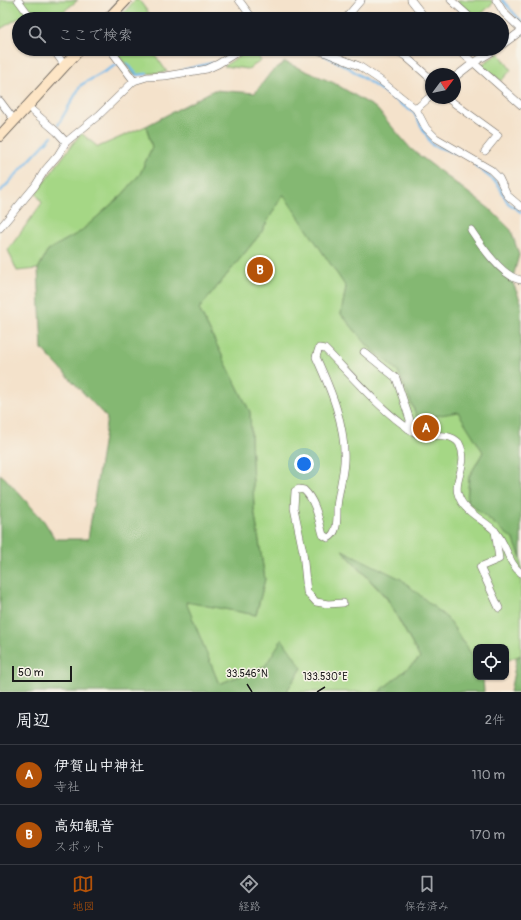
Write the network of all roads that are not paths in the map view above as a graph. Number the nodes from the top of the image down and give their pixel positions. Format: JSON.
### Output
{"nodes":[{"id":1,"x":18,"y":0,"type":"edge"},
{"id":2,"x":126,"y":0,"type":"edge"},
{"id":3,"x":238,"y":0,"type":"edge"},
{"id":4,"x":361,"y":0,"type":"edge"},
{"id":5,"x":411,"y":0,"type":"edge"},
{"id":6,"x":451,"y":0,"type":"edge"},
{"id":7,"x":496,"y":0,"type":"edge"},
{"id":8,"x":27,"y":12,"type":"edge"},
{"id":9,"x":115,"y":12,"type":"edge"},
{"id":10,"x":247,"y":12,"type":"edge"},
{"id":11,"x":351,"y":12,"type":"edge"},
{"id":12,"x":420,"y":12,"type":"edge"},
{"id":13,"x":464,"y":12,"type":"edge"},
{"id":14,"x":503,"y":12,"type":"edge"},
{"id":15,"x":509,"y":18,"type":"edge"},
{"id":16,"x":521,"y":30,"type":"edge"},
{"id":17,"x":509,"y":39,"type":"edge"},
{"id":18,"x":58,"y":56,"type":"edge"},
{"id":19,"x":73,"y":56,"type":"edge"},
{"id":20,"x":115,"y":56,"type":"edge"},
{"id":21,"x":231,"y":56,"type":"edge"},
{"id":22,"x":338,"y":56,"type":"edge"},
{"id":23,"x":405,"y":56,"type":"edge"},
{"id":24,"x":466,"y":56,"type":"edge"},
{"id":25,"x":484,"y":56,"type":"edge"},
{"id":26,"x":473,"y":63,"type":"junction"},
{"id":27,"x":64,"y":66,"type":"junction"},
{"id":28,"x":461,"y":72,"type":"edge"},
{"id":29,"x":425,"y":74,"type":"edge"},
{"id":30,"x":134,"y":81,"type":"junction"},
{"id":31,"x":0,"y":101,"type":"edge"},
{"id":32,"x":425,"y":101,"type":"edge"},
{"id":33,"x":456,"y":104,"type":"edge"},
{"id":34,"x":521,"y":105,"type":"edge"},
{"id":35,"x":27,"y":106,"type":"junction"},
{"id":36,"x":416,"y":108,"type":"junction"},
{"id":37,"x":12,"y":116,"type":"dead end"},
{"id":38,"x":0,"y":136,"type":"edge"},
{"id":39,"x":66,"y":142,"type":"junction"},
{"id":40,"x":486,"y":152,"type":"dead end"},
{"id":41,"x":521,"y":198,"type":"edge"},
{"id":42,"x":519,"y":206,"type":"edge"},
{"id":43,"x":0,"y":228,"type":"edge"},
{"id":44,"x":471,"y":230,"type":"dead end"},
{"id":45,"x":521,"y":280,"type":"edge"},
{"id":46,"x":364,"y":352,"type":"dead end"},
{"id":47,"x":408,"y":428,"type":"junction"},
{"id":48,"x":495,"y":531,"type":"junction"},
{"id":49,"x":521,"y":573,"type":"edge"},
{"id":50,"x":344,"y":603,"type":"dead end"},
{"id":51,"x":499,"y":608,"type":"dead end"}],
"edges":[{"from":1,"to":8,"type":"street"},
{"from":2,"to":9,"type":"street"},
{"from":3,"to":10,"type":"street"},
{"from":4,"to":11,"type":"street"},
{"from":5,"to":12,"type":"street"},
{"from":6,"to":13,"type":"street"},
{"from":7,"to":14,"type":"street"},
{"from":15,"to":16,"type":"street"},
{"from":16,"to":17,"type":"street"},
{"from":18,"to":27,"type":"street"},
{"from":19,"to":27,"type":"street"},
{"from":20,"to":30,"type":"street"},
{"from":21,"to":30,"type":"street"},
{"from":22,"to":36,"type":"street"},
{"from":23,"to":29,"type":"street"},
{"from":24,"to":26,"type":"street"},
{"from":25,"to":26,"type":"street"},
{"from":26,"to":28,"type":"street"},
{"from":26,"to":34,"type":"street"},
{"from":27,"to":35,"type":"street"},
{"from":30,"to":39,"type":"street"},
{"from":31,"to":37,"type":"street"},
{"from":32,"to":36,"type":"street"},
{"from":33,"to":40,"type":"street"},
{"from":35,"to":38,"type":"street"},
{"from":35,"to":39,"type":"street"},
{"from":36,"to":42,"type":"street"},
{"from":39,"to":43,"type":"street"},
{"from":41,"to":42,"type":"street"},
{"from":44,"to":45,"type":"street"},
{"from":46,"to":47,"type":"street"},
{"from":47,"to":48,"type":"street"},
{"from":47,"to":50,"type":"street"},
{"from":48,"to":49,"type":"street"},
{"from":48,"to":51,"type":"street"}]}
